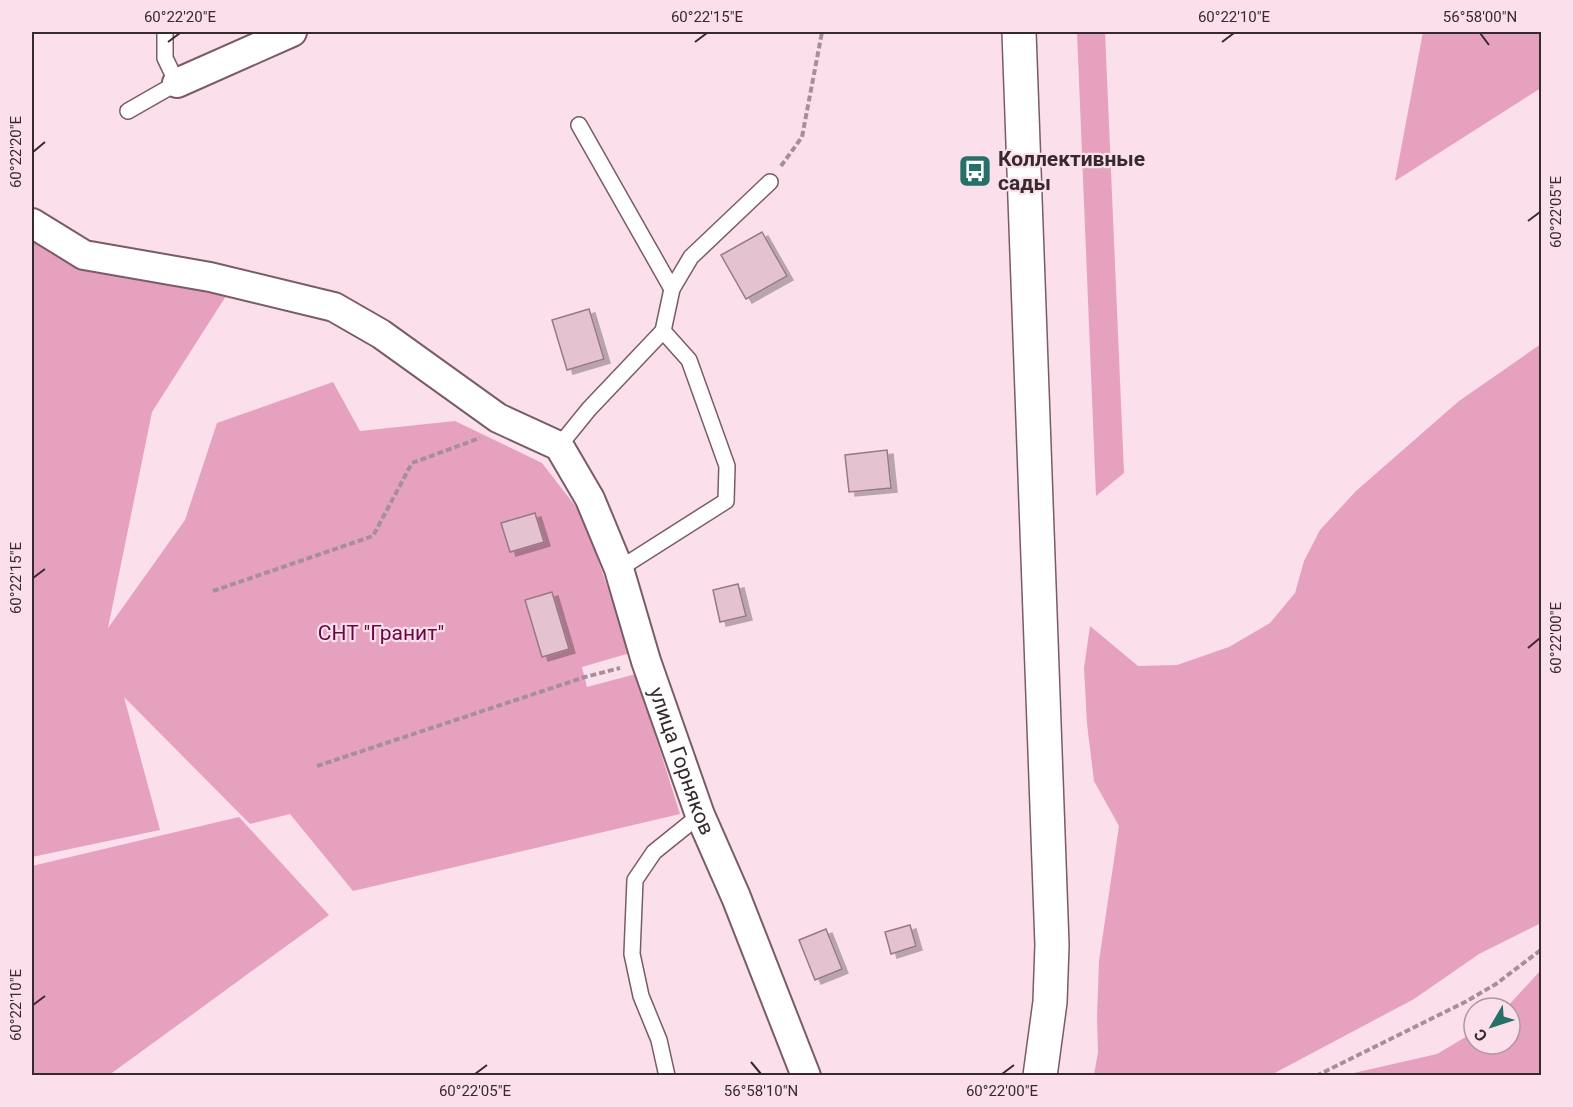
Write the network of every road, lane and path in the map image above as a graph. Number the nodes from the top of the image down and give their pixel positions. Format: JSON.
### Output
{"nodes":[{"id":1,"x":165,"y":32,"type":"edge"},
{"id":2,"x":292,"y":32,"type":"edge"},
{"id":3,"x":822,"y":32,"type":"edge"},
{"id":4,"x":1018,"y":32,"type":"edge"},
{"id":5,"x":177,"y":83,"type":"junction"},
{"id":6,"x":128,"y":111,"type":"dead end"},
{"id":7,"x":579,"y":125,"type":"dead end"},
{"id":8,"x":770,"y":182,"type":"joint"},
{"id":9,"x":32,"y":223,"type":"edge"},
{"id":10,"x":672,"y":289,"type":"junction"},
{"id":11,"x":663,"y":331,"type":"junction"},
{"id":12,"x":498,"y":418,"type":"junction"},
{"id":13,"x":559,"y":446,"type":"junction"},
{"id":14,"x":620,"y":569,"type":"junction"},
{"id":15,"x":213,"y":591,"type":"dead end"},
{"id":16,"x":646,"y":661,"type":"junction"},
{"id":17,"x":317,"y":766,"type":"dead end"},
{"id":18,"x":700,"y":815,"type":"junction"},
{"id":19,"x":1542,"y":949,"type":"edge"},
{"id":20,"x":667,"y":1076,"type":"edge"},
{"id":21,"x":806,"y":1076,"type":"edge"},
{"id":22,"x":1040,"y":1076,"type":"edge"},
{"id":23,"x":1316,"y":1076,"type":"edge"}],
"edges":[{"from":1,"to":5,"type":"lane"},
{"from":2,"to":5,"type":"street"},
{"from":3,"to":8,"type":"path"},
{"from":4,"to":22,"type":"main road"},
{"from":5,"to":6,"type":"lane"},
{"from":7,"to":10,"type":"lane"},
{"from":8,"to":10,"type":"lane"},
{"from":9,"to":12,"type":"street"},
{"from":10,"to":11,"type":"lane"},
{"from":11,"to":13,"type":"lane"},
{"from":11,"to":14,"type":"lane"},
{"from":12,"to":13,"type":"street"},
{"from":12,"to":15,"type":"path"},
{"from":13,"to":14,"type":"street","name":"улица Горняков"},
{"from":14,"to":16,"type":"street","name":"улица Горняков"},
{"from":16,"to":17,"type":"path"},
{"from":16,"to":18,"type":"street","name":"улица Горняков"},
{"from":18,"to":20,"type":"lane"},
{"from":18,"to":21,"type":"street","name":"улица Горняков"},
{"from":19,"to":23,"type":"path"}]}
